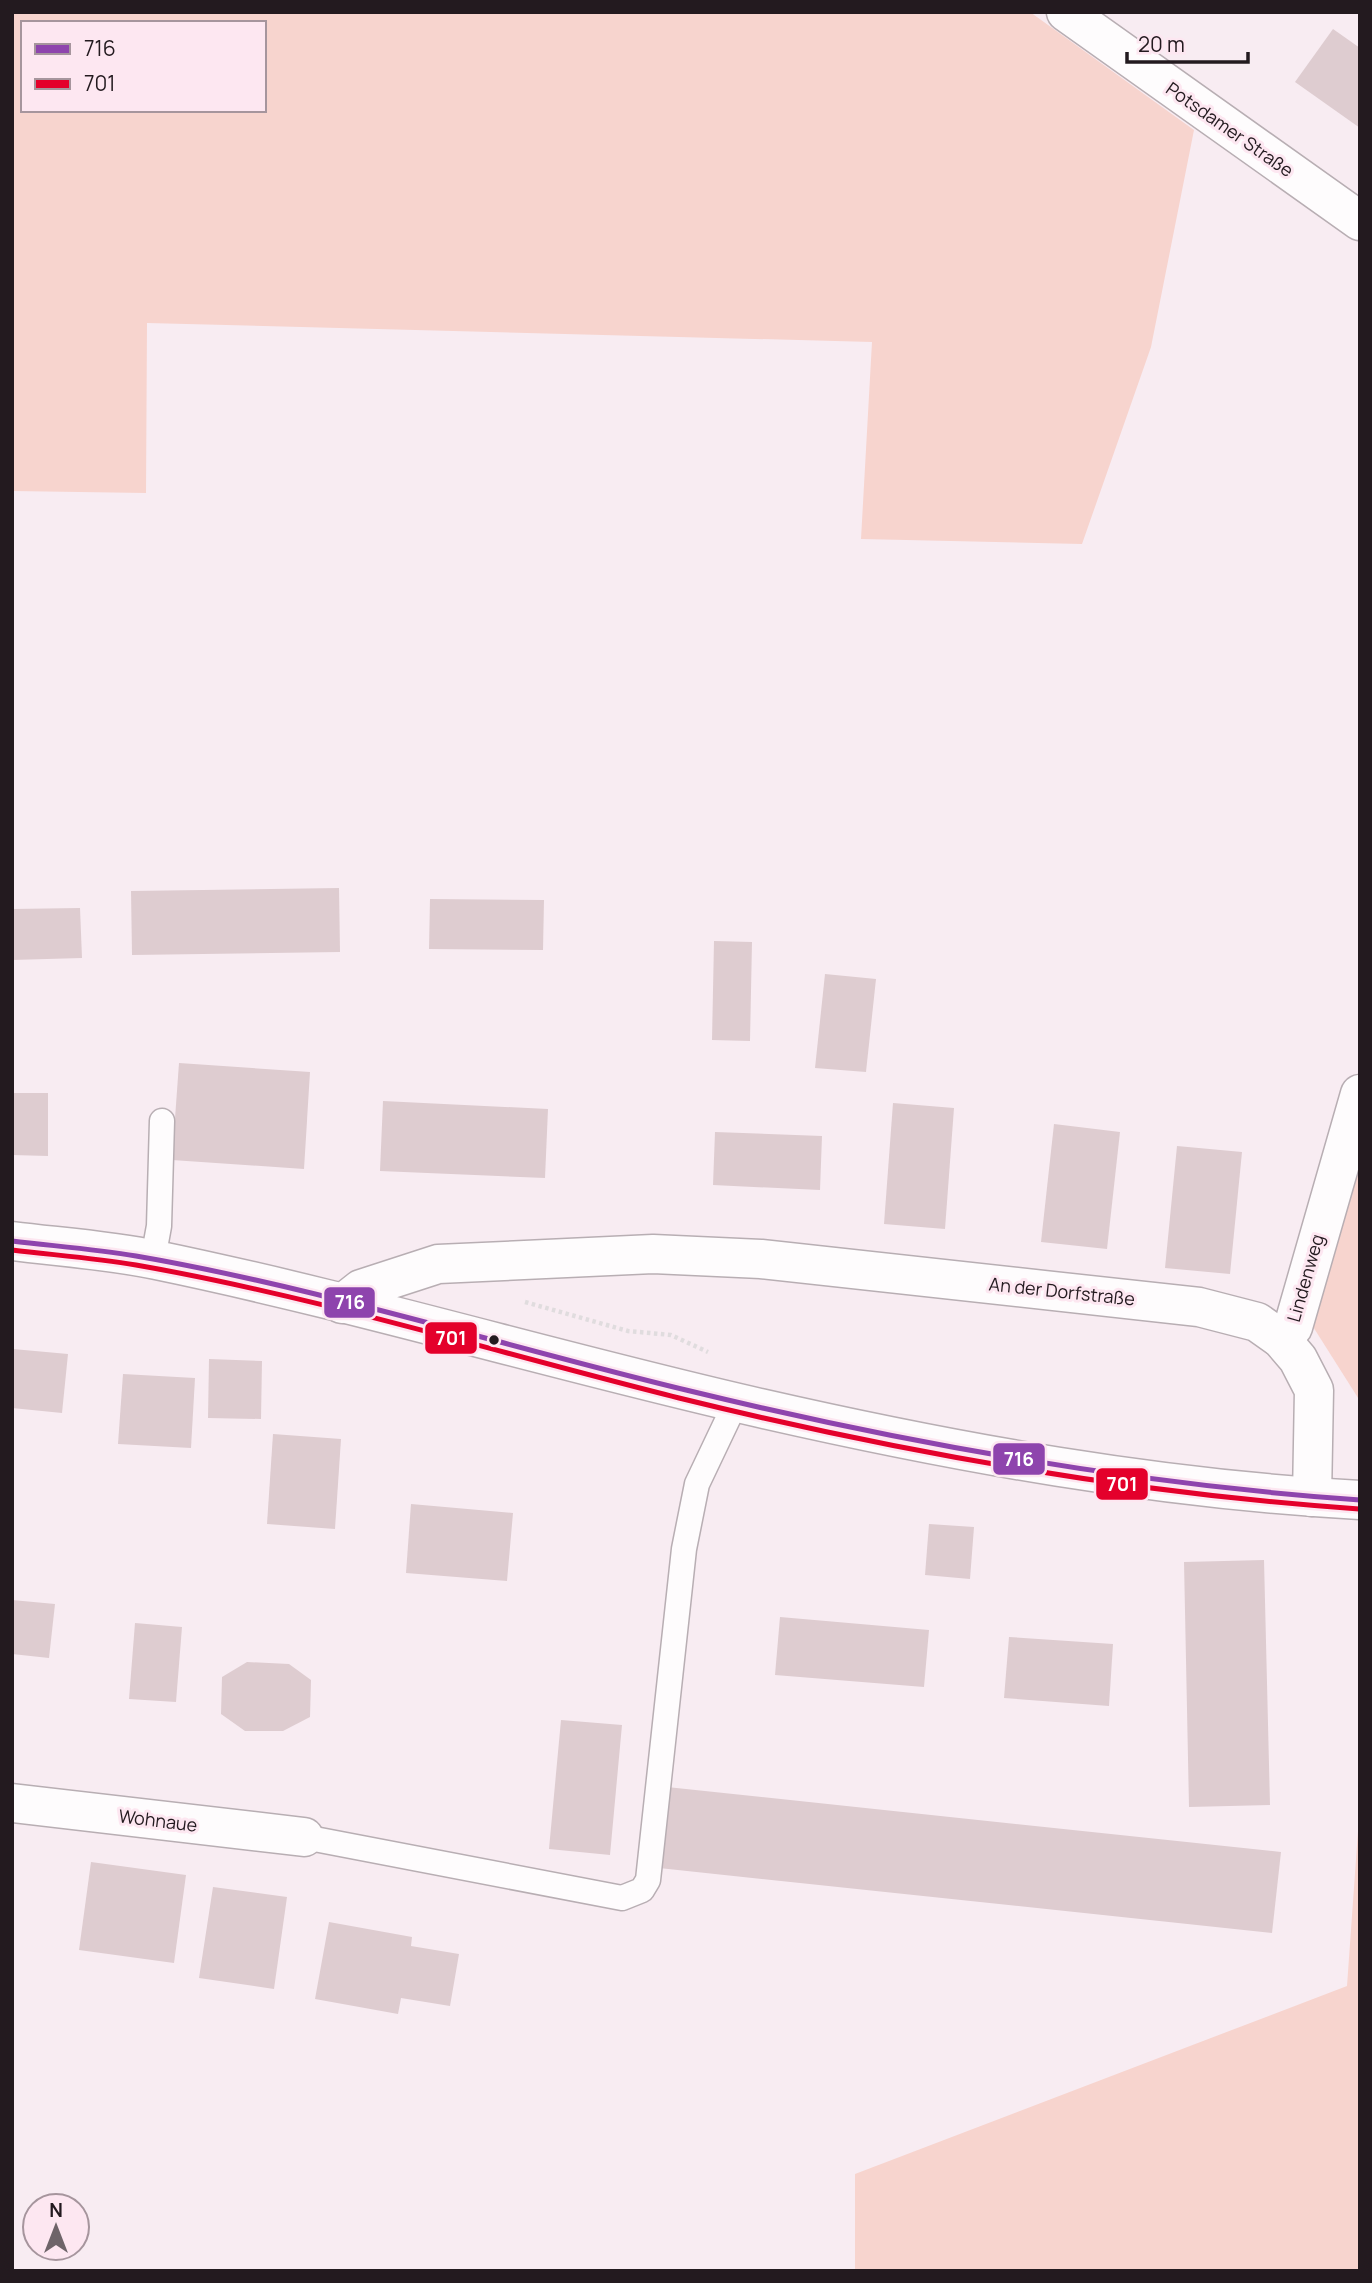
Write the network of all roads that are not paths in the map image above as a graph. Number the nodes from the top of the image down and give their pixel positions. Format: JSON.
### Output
{"nodes":[{"id":1,"x":1066,"y":12,"type":"edge"},
{"id":2,"x":1360,"y":221,"type":"edge"},
{"id":3,"x":1360,"y":1094,"type":"edge"},
{"id":4,"x":162,"y":1121,"type":"dead end"},
{"id":5,"x":12,"y":1241,"type":"edge"},
{"id":6,"x":153,"y":1259,"type":"junction"},
{"id":7,"x":342,"y":1304,"type":"junction"},
{"id":8,"x":1282,"y":1339,"type":"junction"},
{"id":9,"x":736,"y":1402,"type":"junction"},
{"id":10,"x":1312,"y":1497,"type":"junction"},
{"id":11,"x":1360,"y":1500,"type":"edge"},
{"id":12,"x":12,"y":1803,"type":"edge"},
{"id":13,"x":304,"y":1837,"type":"joint"}],
"edges":[{"from":1,"to":2,"type":"street","name":"Potsdamer Straße"},
{"from":3,"to":8,"type":"street","name":"Lindenweg"},
{"from":4,"to":6,"type":"lane"},
{"from":5,"to":6,"type":"street"},
{"from":6,"to":7,"type":"street"},
{"from":7,"to":8,"type":"street","name":"An der Dorfstraße"},
{"from":7,"to":9,"type":"street"},
{"from":8,"to":10,"type":"street","name":"Lindenweg"},
{"from":9,"to":10,"type":"street"},
{"from":9,"to":13,"type":"lane"},
{"from":10,"to":11,"type":"street"},
{"from":12,"to":13,"type":"street","name":"Wohnaue"}]}
